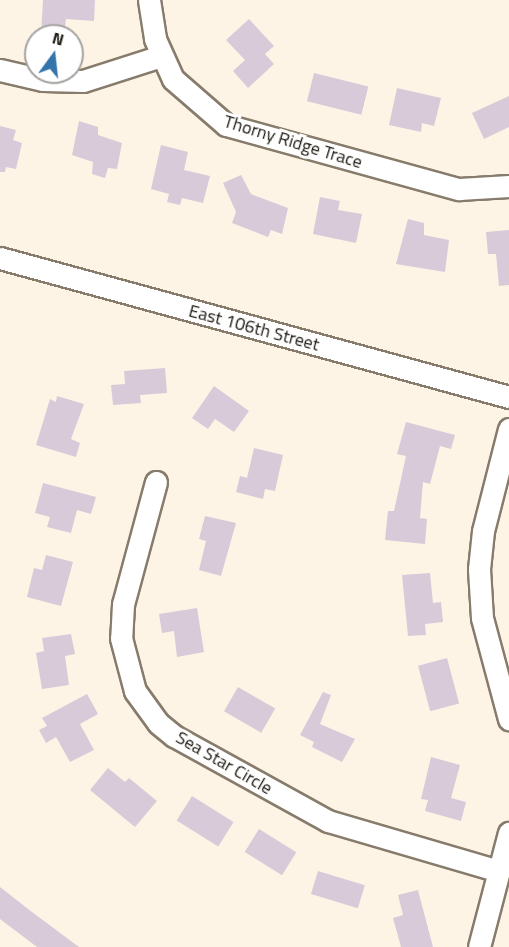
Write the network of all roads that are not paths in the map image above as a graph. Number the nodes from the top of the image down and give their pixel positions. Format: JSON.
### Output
{"nodes":[{"id":1,"x":149,"y":0,"type":"edge"},
{"id":2,"x":161,"y":56,"type":"junction"},
{"id":3,"x":0,"y":70,"type":"edge"},
{"id":4,"x":509,"y":186,"type":"edge"},
{"id":5,"x":0,"y":258,"type":"edge"},
{"id":6,"x":509,"y":397,"type":"edge"},
{"id":7,"x":509,"y":429,"type":"edge"},
{"id":8,"x":156,"y":482,"type":"dead end"},
{"id":9,"x":509,"y":719,"type":"edge"},
{"id":10,"x":509,"y":833,"type":"edge"},
{"id":11,"x":499,"y":871,"type":"junction"},
{"id":12,"x":479,"y":947,"type":"edge"}],
"edges":[{"from":1,"to":2,"type":"street","name":"Thorny Ridge Trace"},
{"from":2,"to":3,"type":"street"},
{"from":2,"to":4,"type":"street","name":"Thorny Ridge Trace"},
{"from":5,"to":6,"type":"street","name":"East 106th Street"},
{"from":7,"to":9,"type":"street"},
{"from":8,"to":11,"type":"street","name":"Sea Star Circle"},
{"from":10,"to":11,"type":"street"},
{"from":11,"to":12,"type":"street"}]}
